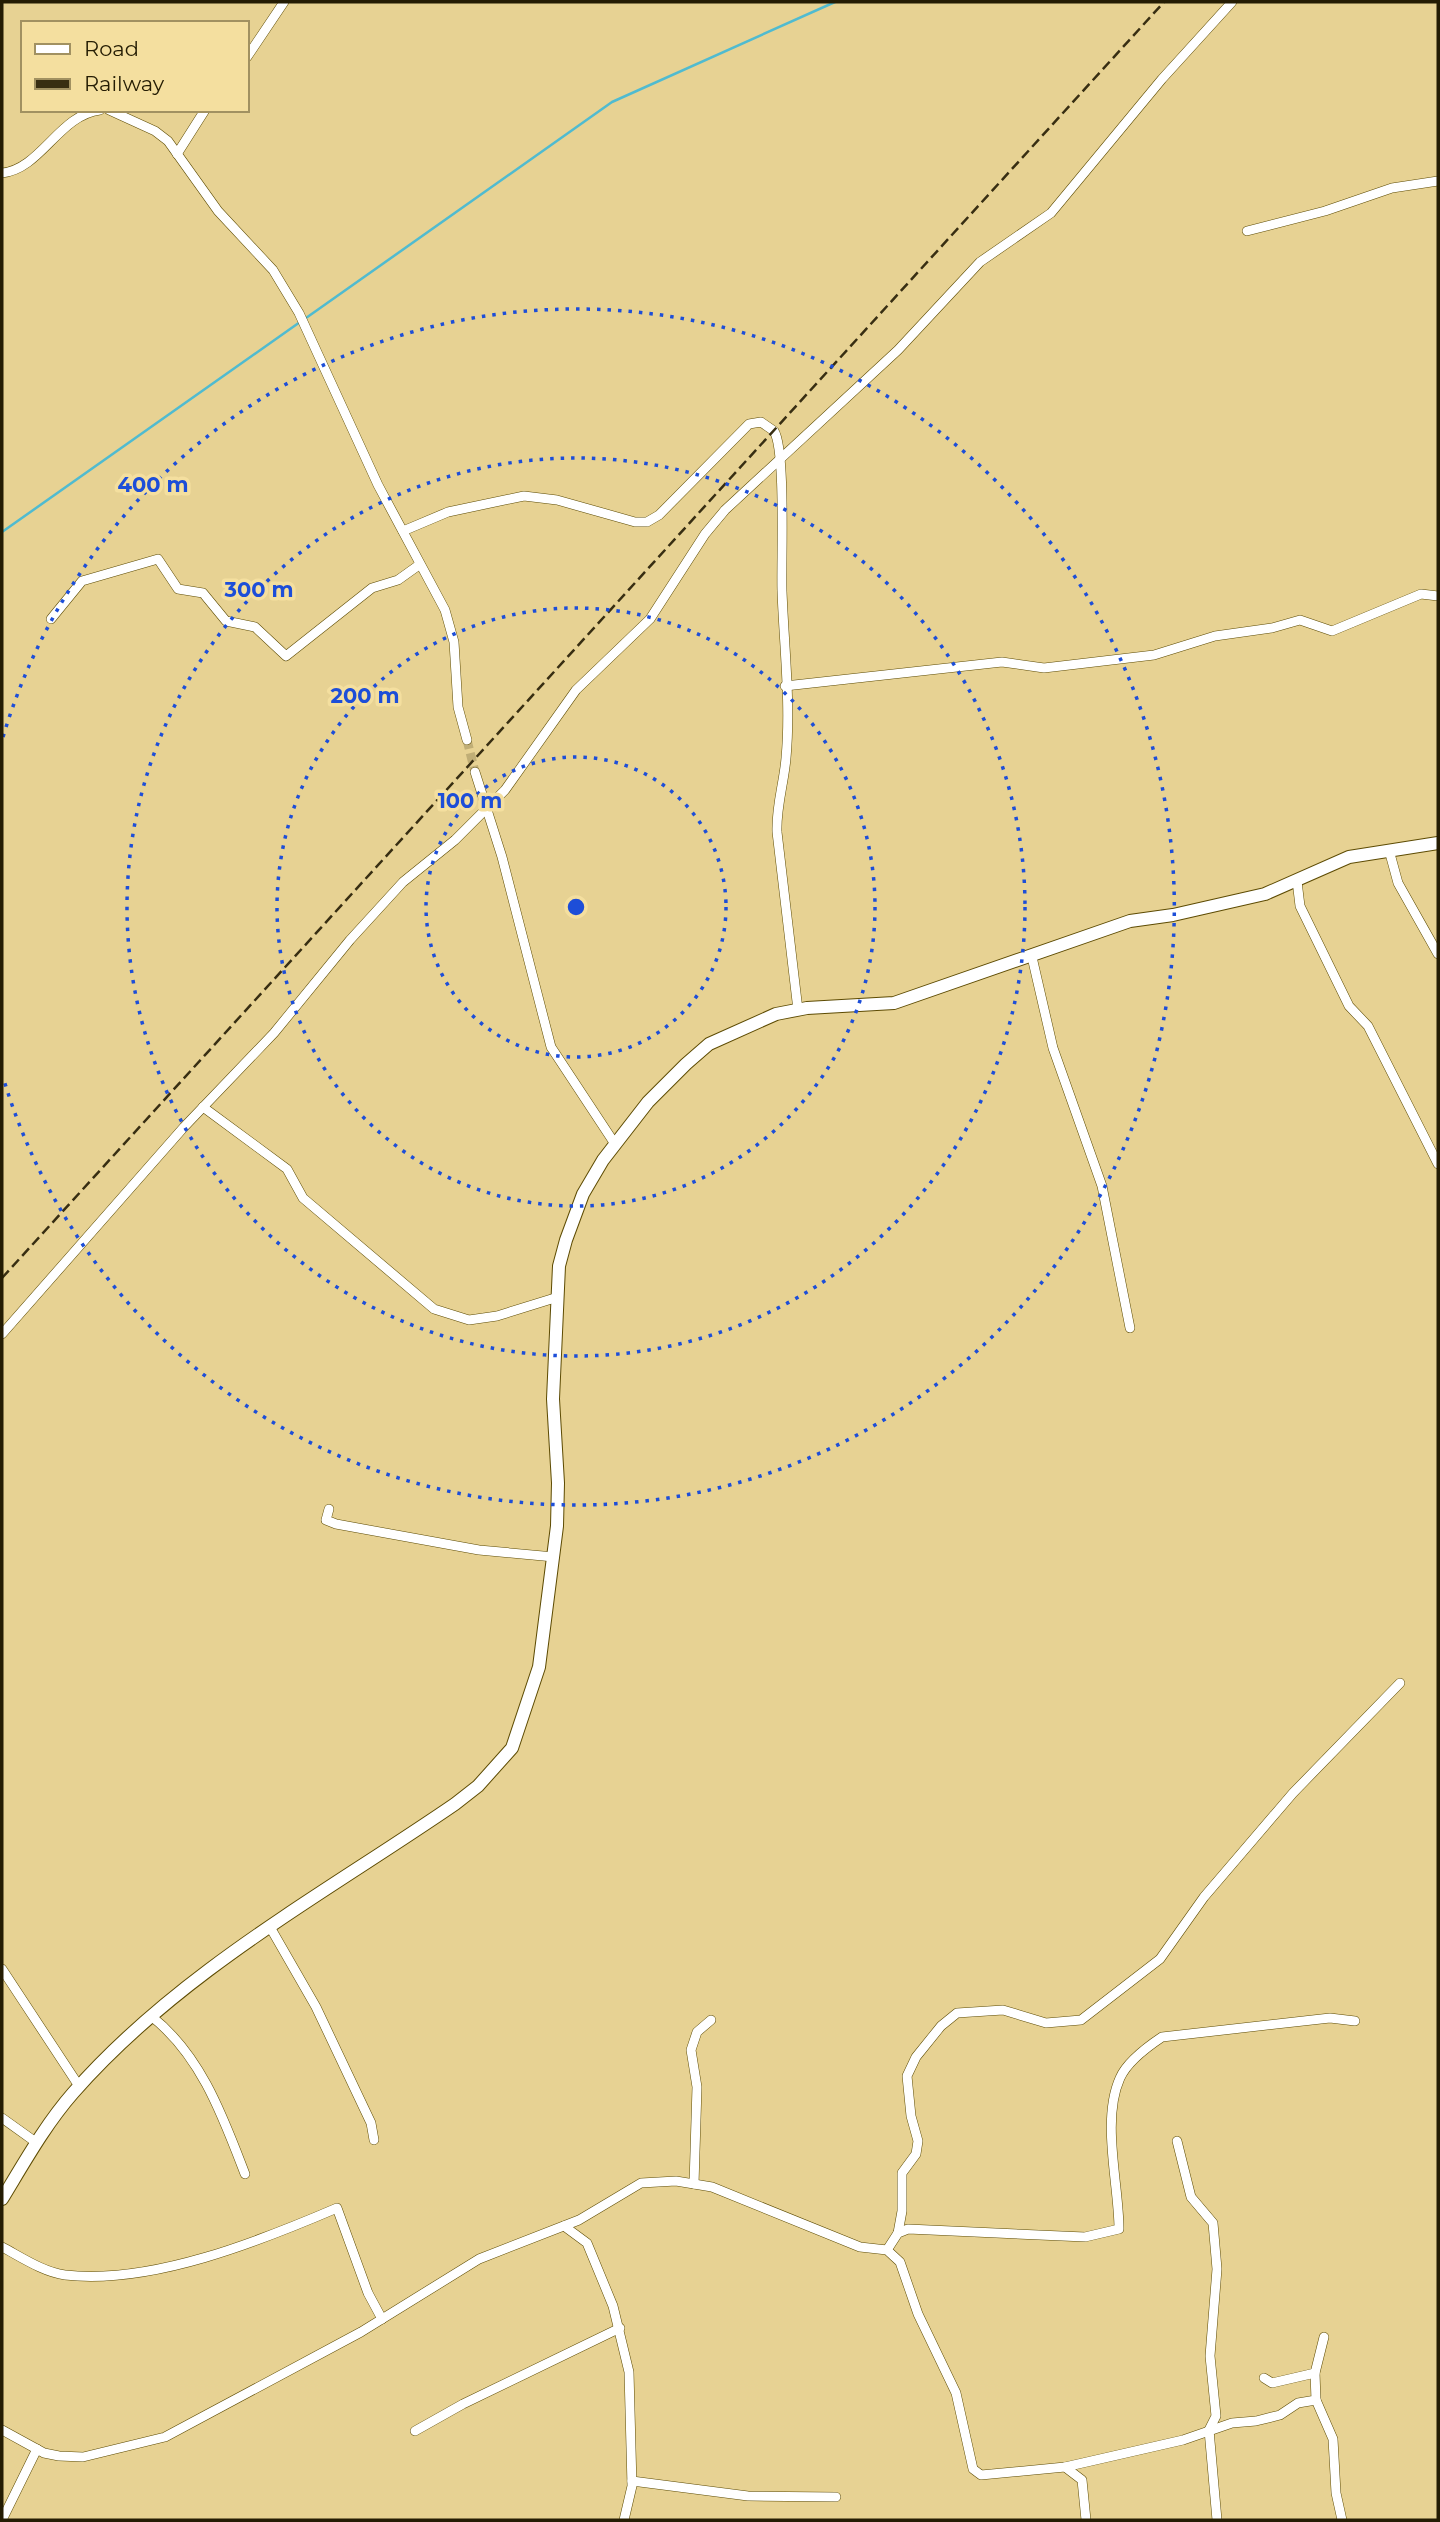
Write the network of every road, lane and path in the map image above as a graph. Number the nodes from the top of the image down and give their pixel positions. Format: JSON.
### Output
{"nodes":[{"id":1,"x":284,"y":2,"type":"edge"},
{"id":2,"x":1232,"y":2,"type":"edge"},
{"id":3,"x":248,"y":56,"type":"edge"},
{"id":4,"x":90,"y":112,"type":"edge"},
{"id":5,"x":118,"y":112,"type":"edge"},
{"id":6,"x":204,"y":112,"type":"edge"},
{"id":7,"x":177,"y":155,"type":"junction"},
{"id":8,"x":2,"y":173,"type":"edge"},
{"id":9,"x":1438,"y":181,"type":"edge"},
{"id":10,"x":1247,"y":231,"type":"dead end"},
{"id":11,"x":780,"y":457,"type":"junction"},
{"id":12,"x":403,"y":531,"type":"junction"},
{"id":13,"x":418,"y":565,"type":"junction"},
{"id":14,"x":1438,"y":596,"type":"edge"},
{"id":15,"x":51,"y":619,"type":"dead end"},
{"id":16,"x":785,"y":686,"type":"junction"},
{"id":17,"x":467,"y":740,"type":"tunnel mouth"},
{"id":18,"x":475,"y":772,"type":"tunnel mouth"},
{"id":19,"x":487,"y":810,"type":"junction"},
{"id":20,"x":1438,"y":843,"type":"edge"},
{"id":21,"x":1389,"y":850,"type":"junction"},
{"id":22,"x":1297,"y":881,"type":"junction"},
{"id":23,"x":1438,"y":954,"type":"edge"},
{"id":24,"x":1032,"y":957,"type":"junction"},
{"id":25,"x":797,"y":1010,"type":"junction"},
{"id":26,"x":203,"y":1107,"type":"junction"},
{"id":27,"x":615,"y":1144,"type":"junction"},
{"id":28,"x":1438,"y":1164,"type":"edge"},
{"id":29,"x":558,"y":1297,"type":"junction"},
{"id":30,"x":1130,"y":1328,"type":"dead end"},
{"id":31,"x":2,"y":1334,"type":"edge"},
{"id":32,"x":329,"y":1509,"type":"dead end"},
{"id":33,"x":554,"y":1557,"type":"junction"},
{"id":34,"x":1400,"y":1683,"type":"dead end"},
{"id":35,"x":270,"y":1927,"type":"junction"},
{"id":36,"x":2,"y":1969,"type":"edge"},
{"id":37,"x":151,"y":2016,"type":"junction"},
{"id":38,"x":711,"y":2020,"type":"dead end"},
{"id":39,"x":1355,"y":2021,"type":"dead end"},
{"id":40,"x":79,"y":2086,"type":"junction"},
{"id":41,"x":2,"y":2118,"type":"edge"},
{"id":42,"x":374,"y":2140,"type":"dead end"},
{"id":43,"x":1177,"y":2141,"type":"dead end"},
{"id":44,"x":37,"y":2143,"type":"junction"},
{"id":45,"x":245,"y":2174,"type":"dead end"},
{"id":46,"x":694,"y":2184,"type":"junction"},
{"id":47,"x":2,"y":2199,"type":"edge"},
{"id":48,"x":564,"y":2226,"type":"junction"},
{"id":49,"x":898,"y":2233,"type":"junction"},
{"id":50,"x":2,"y":2247,"type":"edge"},
{"id":51,"x":887,"y":2250,"type":"junction"},
{"id":52,"x":382,"y":2319,"type":"junction"},
{"id":53,"x":620,"y":2328,"type":"junction"},
{"id":54,"x":1324,"y":2337,"type":"dead end"},
{"id":55,"x":1315,"y":2373,"type":"junction"},
{"id":56,"x":1264,"y":2378,"type":"dead end"},
{"id":57,"x":1316,"y":2400,"type":"junction"},
{"id":58,"x":2,"y":2430,"type":"edge"},
{"id":59,"x":1209,"y":2430,"type":"junction"},
{"id":60,"x":415,"y":2431,"type":"dead end"},
{"id":61,"x":37,"y":2449,"type":"junction"},
{"id":62,"x":1065,"y":2467,"type":"junction"},
{"id":63,"x":632,"y":2481,"type":"junction"},
{"id":64,"x":836,"y":2497,"type":"dead end"},
{"id":65,"x":2,"y":2520,"type":"edge"},
{"id":66,"x":624,"y":2520,"type":"edge"},
{"id":67,"x":1086,"y":2520,"type":"edge"},
{"id":68,"x":1217,"y":2520,"type":"edge"},
{"id":69,"x":1342,"y":2520,"type":"edge"}],
"edges":[{"from":1,"to":3,"type":"street"},
{"from":2,"to":11,"type":"street"},
{"from":4,"to":8,"type":"street"},
{"from":5,"to":7,"type":"street"},
{"from":6,"to":7,"type":"street"},
{"from":7,"to":12,"type":"street"},
{"from":9,"to":10,"type":"street"},
{"from":11,"to":12,"type":"street"},
{"from":11,"to":16,"type":"street"},
{"from":11,"to":19,"type":"street"},
{"from":12,"to":13,"type":"street"},
{"from":13,"to":15,"type":"street"},
{"from":13,"to":17,"type":"street"},
{"from":14,"to":16,"type":"street"},
{"from":16,"to":25,"type":"street"},
{"from":18,"to":19,"type":"street"},
{"from":19,"to":26,"type":"street"},
{"from":19,"to":27,"type":"street"},
{"from":20,"to":21,"type":"street"},
{"from":21,"to":22,"type":"street"},
{"from":21,"to":23,"type":"street"},
{"from":22,"to":24,"type":"street"},
{"from":22,"to":28,"type":"street"},
{"from":24,"to":25,"type":"street"},
{"from":24,"to":30,"type":"street"},
{"from":25,"to":27,"type":"street"},
{"from":26,"to":29,"type":"street"},
{"from":26,"to":31,"type":"street"},
{"from":27,"to":29,"type":"street"},
{"from":29,"to":33,"type":"street"},
{"from":32,"to":33,"type":"street"},
{"from":33,"to":35,"type":"street"},
{"from":34,"to":49,"type":"street"},
{"from":35,"to":37,"type":"street"},
{"from":35,"to":42,"type":"street"},
{"from":36,"to":40,"type":"street"},
{"from":37,"to":40,"type":"street"},
{"from":37,"to":45,"type":"street"},
{"from":38,"to":46,"type":"street"},
{"from":39,"to":49,"type":"street"},
{"from":40,"to":44,"type":"street"},
{"from":41,"to":44,"type":"street"},
{"from":43,"to":59,"type":"street"},
{"from":44,"to":47,"type":"street"},
{"from":46,"to":48,"type":"street"},
{"from":46,"to":51,"type":"street"},
{"from":48,"to":52,"type":"street"},
{"from":48,"to":53,"type":"street"},
{"from":49,"to":51,"type":"street"},
{"from":50,"to":52,"type":"street"},
{"from":51,"to":62,"type":"street"},
{"from":52,"to":61,"type":"street"},
{"from":53,"to":60,"type":"street"},
{"from":53,"to":63,"type":"street"},
{"from":54,"to":55,"type":"street"},
{"from":55,"to":56,"type":"street"},
{"from":55,"to":57,"type":"street"},
{"from":57,"to":59,"type":"street"},
{"from":57,"to":69,"type":"street"},
{"from":58,"to":61,"type":"street"},
{"from":59,"to":62,"type":"street"},
{"from":59,"to":68,"type":"street"},
{"from":61,"to":65,"type":"street"},
{"from":62,"to":67,"type":"street"},
{"from":63,"to":64,"type":"street"},
{"from":63,"to":66,"type":"street"}]}
